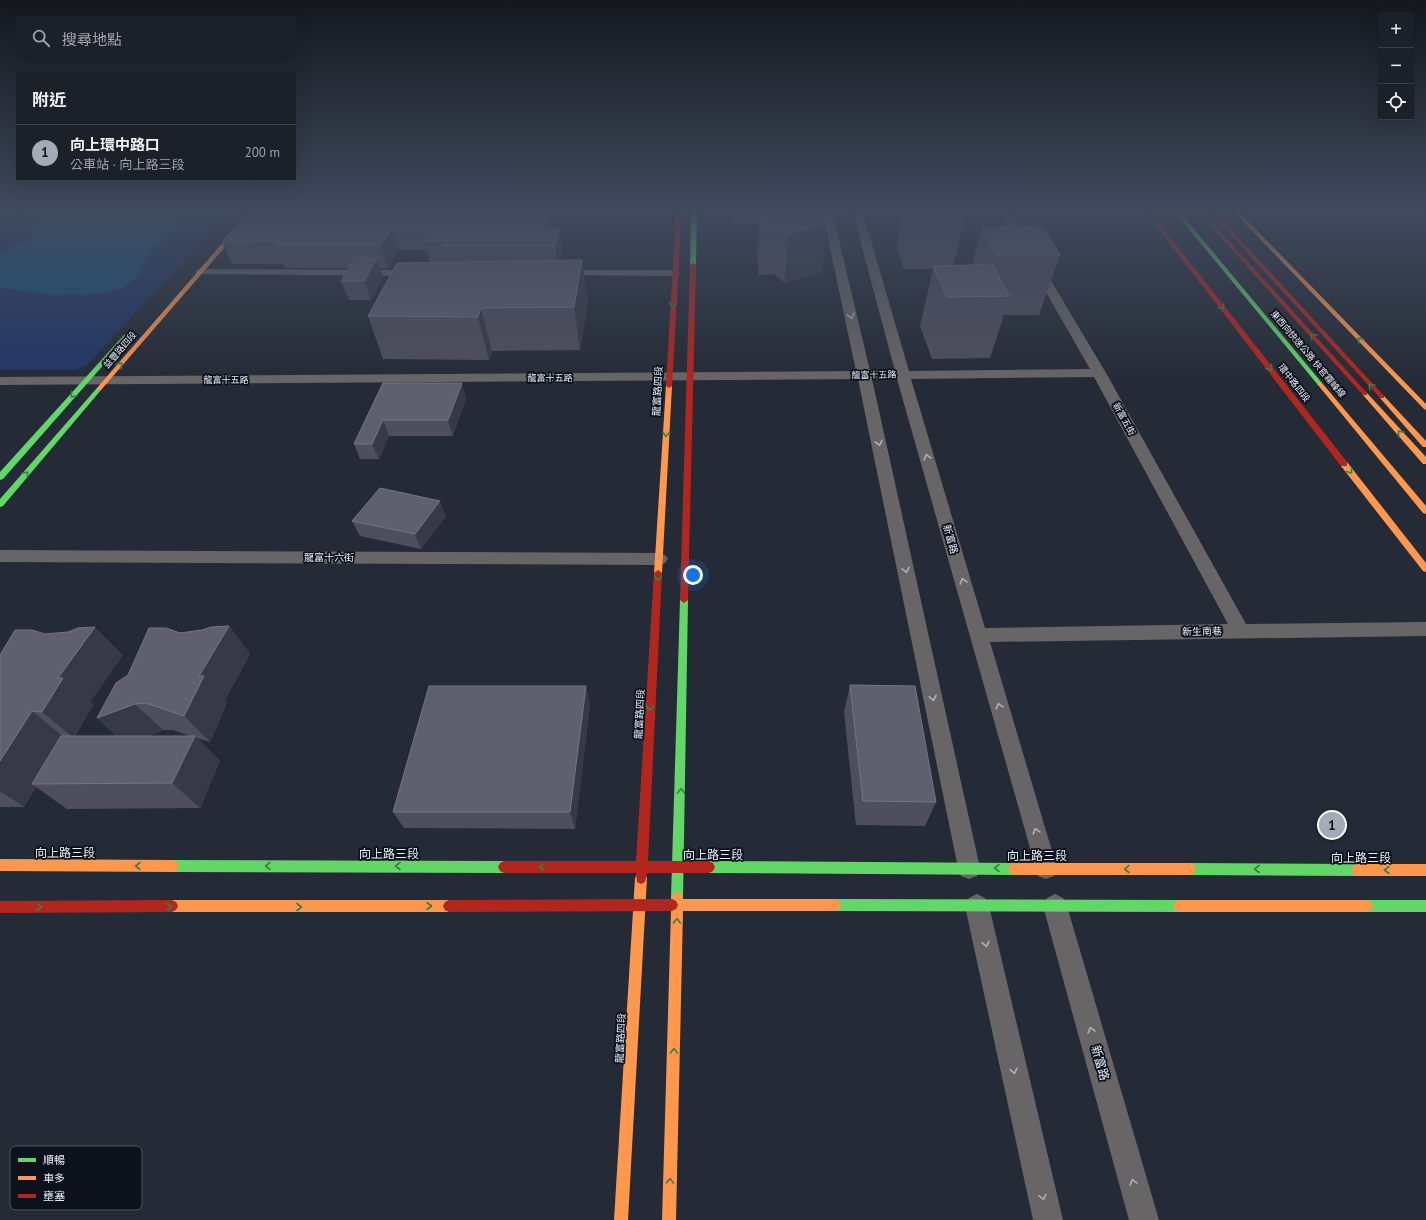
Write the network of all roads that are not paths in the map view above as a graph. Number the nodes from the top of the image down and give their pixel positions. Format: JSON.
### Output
{"nodes":[{"id":1,"x":205,"y":267,"type":"edge"},
{"id":2,"x":675,"y":267,"type":"edge"},
{"id":3,"x":693,"y":267,"type":"edge"},
{"id":4,"x":840,"y":267,"type":"edge"},
{"id":5,"x":873,"y":267,"type":"edge"},
{"id":6,"x":1037,"y":267,"type":"edge"},
{"id":7,"x":1190,"y":267,"type":"edge"},
{"id":8,"x":1222,"y":267,"type":"edge"},
{"id":9,"x":1228,"y":267,"type":"edge"},
{"id":10,"x":1250,"y":267,"type":"edge"},
{"id":11,"x":1262,"y":267,"type":"edge"},
{"id":12,"x":1289,"y":267,"type":"edge"},
{"id":13,"x":201,"y":272,"type":"junction"},
{"id":14,"x":430,"y":273,"type":"edge"},
{"id":15,"x":549,"y":273,"type":"edge"},
{"id":16,"x":675,"y":273,"type":"junction"},
{"id":17,"x":132,"y":329,"type":"dead end"},
{"id":18,"x":1099,"y":373,"type":"junction"},
{"id":19,"x":864,"y":375,"type":"junction"},
{"id":20,"x":903,"y":375,"type":"junction"},
{"id":21,"x":669,"y":377,"type":"junction"},
{"id":22,"x":691,"y":377,"type":"junction"},
{"id":23,"x":86,"y":380,"type":"junction"},
{"id":24,"x":108,"y":380,"type":"junction"},
{"id":25,"x":0,"y":381,"type":"edge"},
{"id":26,"x":1426,"y":408,"type":"edge"},
{"id":27,"x":1426,"y":445,"type":"edge"},
{"id":28,"x":1426,"y":462,"type":"edge"},
{"id":29,"x":0,"y":477,"type":"edge"},
{"id":30,"x":1426,"y":501,"type":"edge"},
{"id":31,"x":0,"y":504,"type":"edge"},
{"id":32,"x":1426,"y":511,"type":"edge"},
{"id":33,"x":0,"y":556,"type":"edge"},
{"id":34,"x":659,"y":559,"type":"junction"},
{"id":35,"x":1426,"y":569,"type":"edge"},
{"id":36,"x":1426,"y":629,"type":"edge"},
{"id":37,"x":1240,"y":630,"type":"junction"},
{"id":38,"x":979,"y":635,"type":"junction"},
{"id":39,"x":0,"y":865,"type":"edge"},
{"id":40,"x":679,"y":866,"type":"junction"},
{"id":41,"x":641,"y":867,"type":"junction"},
{"id":42,"x":969,"y":868,"type":"junction"},
{"id":43,"x":1046,"y":868,"type":"junction"},
{"id":44,"x":1426,"y":870,"type":"edge"},
{"id":45,"x":678,"y":905,"type":"junction"},
{"id":46,"x":639,"y":906,"type":"junction"},
{"id":47,"x":977,"y":906,"type":"junction"},
{"id":48,"x":1055,"y":906,"type":"junction"},
{"id":49,"x":1426,"y":906,"type":"edge"},
{"id":50,"x":0,"y":907,"type":"edge"},
{"id":51,"x":621,"y":1220,"type":"edge"},
{"id":52,"x":669,"y":1220,"type":"edge"},
{"id":53,"x":1048,"y":1220,"type":"edge"},
{"id":54,"x":1144,"y":1220,"type":"edge"}],
"edges":[{"from":1,"to":13,"type":"main road","name":"益豐路四段"},
{"from":2,"to":16,"type":"main road","name":"龍富路四段"},
{"from":3,"to":22,"type":"main road"},
{"from":4,"to":19,"type":"street","one_way":true},
{"from":5,"to":20,"type":"street","name":"新富路"},
{"from":6,"to":18,"type":"street","name":"新富五街"},
{"from":7,"to":35,"type":"main road","name":"環中路四段","one_way":true},
{"from":8,"to":32,"type":"main road","name":"東西向快速公路 快官霧峰線"},
{"from":9,"to":30,"type":"main road"},
{"from":28,"to":10,"type":"main road","one_way":true},
{"from":27,"to":11,"type":"main road","one_way":true},
{"from":26,"to":12,"type":"main road","one_way":true},
{"from":13,"to":14,"type":"street"},
{"from":24,"to":13,"type":"main road","name":"益豐路四段","one_way":true},
{"from":15,"to":16,"type":"street"},
{"from":16,"to":21,"type":"main road","name":"龍富路四段","one_way":true},
{"from":17,"to":23,"type":"main road","name":"益豐路四段"},
{"from":18,"to":20,"type":"street","name":"龍富十五路"},
{"from":18,"to":37,"type":"street","name":"新富五街"},
{"from":19,"to":20,"type":"street","name":"龍富十五路"},
{"from":19,"to":22,"type":"street","name":"龍富十五路"},
{"from":19,"to":42,"type":"street","one_way":true},
{"from":38,"to":20,"type":"street","name":"新富路","one_way":true},
{"from":21,"to":22,"type":"street","name":"龍富十五路"},
{"from":21,"to":24,"type":"street","name":"龍富十五路"},
{"from":21,"to":34,"type":"main road","name":"龍富路四段","one_way":true},
{"from":40,"to":22,"type":"main road","one_way":true},
{"from":23,"to":24,"type":"street","name":"龍富十五路"},
{"from":23,"to":25,"type":"street","name":"龍富十五路"},
{"from":23,"to":29,"type":"main road","name":"益豐路四段","one_way":true},
{"from":31,"to":24,"type":"main road","name":"益豐路四段","one_way":true},
{"from":33,"to":34,"type":"street","name":"龍富十六街"},
{"from":34,"to":41,"type":"main road","name":"龍富路四段","one_way":true},
{"from":36,"to":37,"type":"street","name":"新生南巷"},
{"from":37,"to":38,"type":"street","name":"新生南巷"},
{"from":43,"to":38,"type":"street","name":"新富路","one_way":true},
{"from":41,"to":39,"type":"main road","name":"向上路三段","one_way":true},
{"from":40,"to":41,"type":"main road","name":"向上路三段"},
{"from":40,"to":42,"type":"main road","name":"向上路三段"},
{"from":40,"to":45,"type":"main road"},
{"from":41,"to":46,"type":"main road","name":"龍富路四段"},
{"from":43,"to":42,"type":"main road","name":"向上路三段","one_way":true},
{"from":44,"to":43,"type":"main road","name":"向上路三段","one_way":true},
{"from":45,"to":46,"type":"main road"},
{"from":45,"to":47,"type":"main road"},
{"from":52,"to":45,"type":"main road","one_way":true},
{"from":50,"to":46,"type":"main road","one_way":true},
{"from":46,"to":51,"type":"main road","name":"龍富路四段"},
{"from":47,"to":48,"type":"main road"},
{"from":47,"to":53,"type":"street","one_way":true},
{"from":48,"to":49,"type":"main road"},
{"from":54,"to":48,"type":"street","name":"新富路","one_way":true}]}
